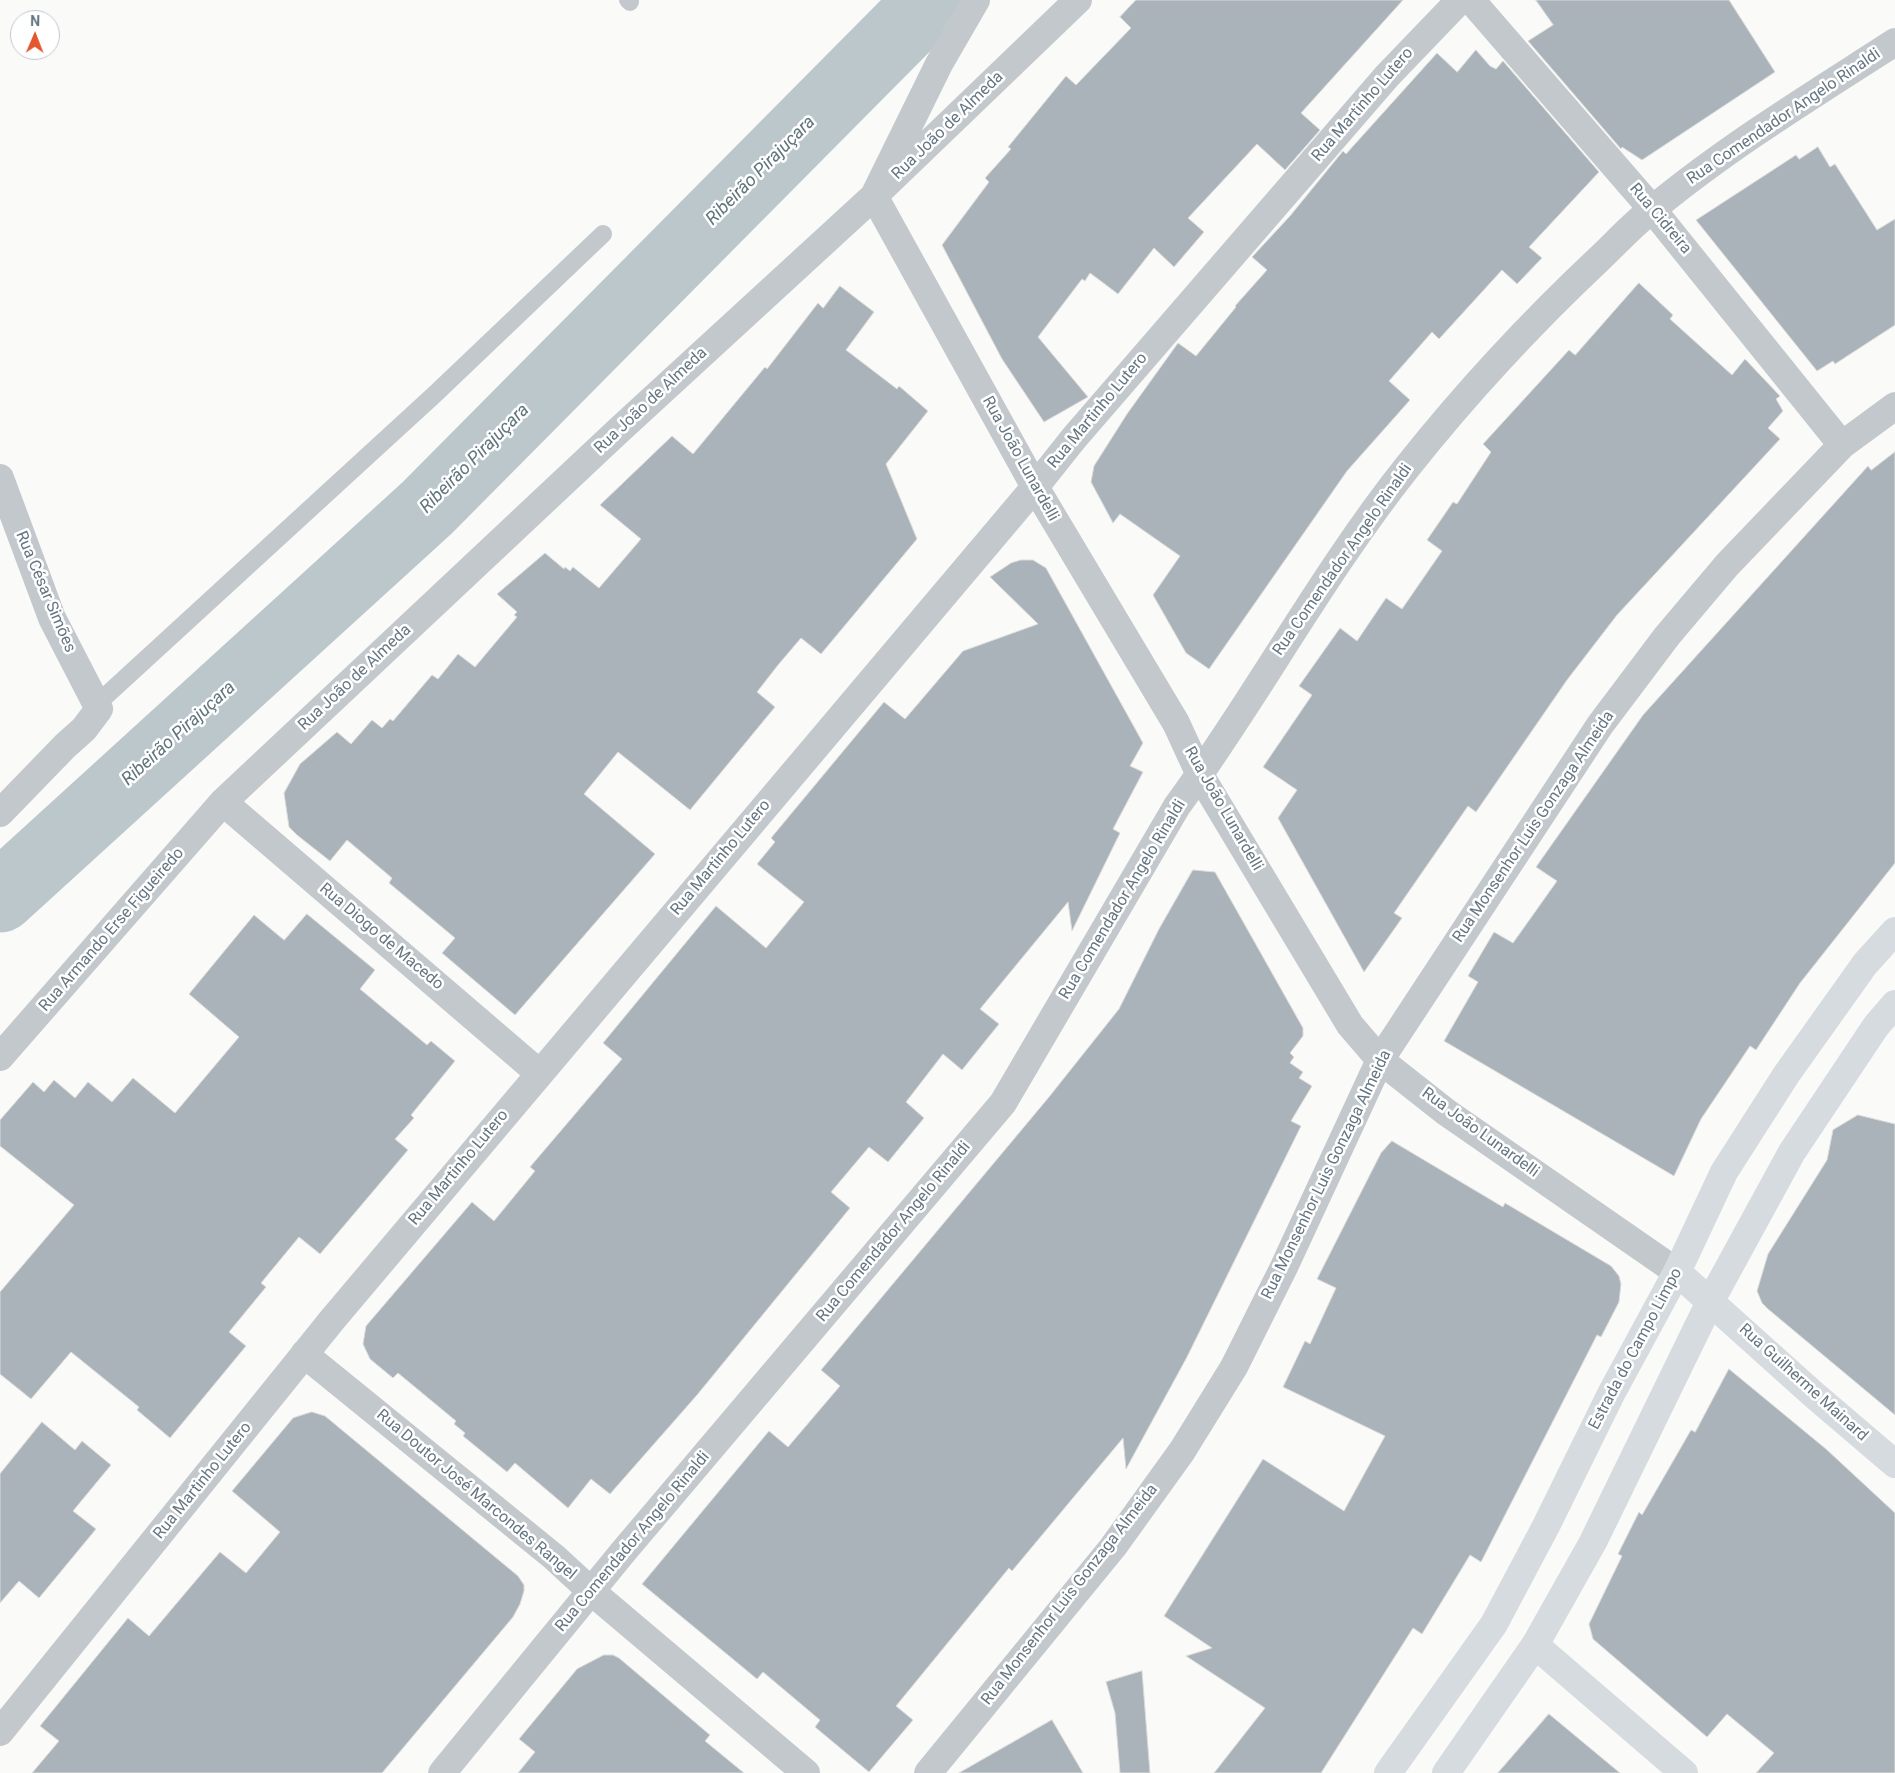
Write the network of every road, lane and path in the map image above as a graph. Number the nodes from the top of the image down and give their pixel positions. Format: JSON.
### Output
{"nodes":[{"id":1,"x":976,"y":0,"type":"edge"},
{"id":2,"x":1078,"y":0,"type":"edge"},
{"id":3,"x":1460,"y":0,"type":"edge"},
{"id":4,"x":1471,"y":0,"type":"edge"},
{"id":5,"x":1895,"y":42,"type":"edge"},
{"id":6,"x":874,"y":196,"type":"junction"},
{"id":7,"x":1652,"y":209,"type":"junction"},
{"id":8,"x":603,"y":234,"type":"dead end"},
{"id":9,"x":1895,"y":406,"type":"edge"},
{"id":10,"x":1842,"y":445,"type":"junction"},
{"id":11,"x":0,"y":478,"type":"edge"},
{"id":12,"x":1035,"y":488,"type":"junction"},
{"id":13,"x":98,"y":703,"type":"junction"},
{"id":14,"x":1200,"y":775,"type":"junction"},
{"id":15,"x":223,"y":802,"type":"junction"},
{"id":16,"x":0,"y":813,"type":"edge"},
{"id":17,"x":1895,"y":932,"type":"edge"},
{"id":18,"x":1895,"y":1004,"type":"edge"},
{"id":19,"x":0,"y":1057,"type":"edge"},
{"id":20,"x":1380,"y":1060,"type":"junction"},
{"id":21,"x":539,"y":1073,"type":"junction"},
{"id":22,"x":1677,"y":1272,"type":"junction"},
{"id":23,"x":1710,"y":1302,"type":"junction"},
{"id":24,"x":304,"y":1354,"type":"junction"},
{"id":25,"x":1895,"y":1464,"type":"edge"},
{"id":26,"x":592,"y":1592,"type":"junction"},
{"id":27,"x":1535,"y":1645,"type":"junction"},
{"id":28,"x":0,"y":1732,"type":"edge"},
{"id":29,"x":442,"y":1773,"type":"edge"},
{"id":30,"x":806,"y":1773,"type":"edge"},
{"id":31,"x":928,"y":1773,"type":"edge"},
{"id":32,"x":1388,"y":1773,"type":"edge"},
{"id":33,"x":1446,"y":1773,"type":"edge"},
{"id":34,"x":1684,"y":1773,"type":"edge"}],
"edges":[{"from":1,"to":6,"type":"street"},
{"from":2,"to":6,"type":"street","name":"Rua João de Almeda"},
{"from":3,"to":12,"type":"street","name":"Rua Martinho Lutero"},
{"from":4,"to":7,"type":"street","name":"Rua Cidreira"},
{"from":5,"to":7,"type":"street","name":"Rua Comendador Angelo Rinaldi"},
{"from":6,"to":12,"type":"street","name":"Rua João Lunardelli"},
{"from":6,"to":15,"type":"street","name":"Rua João de Almeda"},
{"from":7,"to":10,"type":"street","name":"Rua Cidreira"},
{"from":7,"to":14,"type":"street","name":"Rua Comendador Angelo Rinaldi"},
{"from":8,"to":13,"type":"lane"},
{"from":9,"to":10,"type":"street","name":"Rua Monsenhor Luis Gonzaga Almeida"},
{"from":10,"to":20,"type":"street","name":"Rua Monsenhor Luis Gonzaga Almeida"},
{"from":11,"to":13,"type":"street","name":"Rua César Simões"},
{"from":12,"to":14,"type":"street","name":"Rua João Lunardelli"},
{"from":12,"to":21,"type":"street","name":"Rua Martinho Lutero"},
{"from":13,"to":16,"type":"street"},
{"from":14,"to":20,"type":"street","name":"Rua João Lunardelli"},
{"from":14,"to":26,"type":"street","name":"Rua Comendador Angelo Rinaldi"},
{"from":15,"to":19,"type":"street","name":"Rua Armando Erse Figueiredo"},
{"from":15,"to":21,"type":"street","name":"Rua Diogo de Macedo"},
{"from":17,"to":22,"type":"main road","name":"Estrada do Campo Limpo"},
{"from":18,"to":23,"type":"main road"},
{"from":20,"to":22,"type":"street","name":"Rua João Lunardelli"},
{"from":20,"to":31,"type":"street","name":"Rua Monsenhor Luis Gonzaga Almeida"},
{"from":21,"to":24,"type":"street","name":"Rua Martinho Lutero"},
{"from":22,"to":23,"type":"main road","name":"Rua João Lunardelli"},
{"from":22,"to":32,"type":"main road","name":"Estrada do Campo Limpo"},
{"from":23,"to":25,"type":"main road","name":"Rua Guilherme Mainard"},
{"from":23,"to":27,"type":"main road"},
{"from":24,"to":26,"type":"street","name":"Rua Doutor José Marcondes Rangel"},
{"from":24,"to":28,"type":"street","name":"Rua Martinho Lutero"},
{"from":26,"to":29,"type":"street","name":"Rua Comendador Angelo Rinaldi"},
{"from":26,"to":30,"type":"street","name":"Rua Doutor José Marcondes Rangel"},
{"from":27,"to":33,"type":"main road"},
{"from":27,"to":34,"type":"main road"}]}
